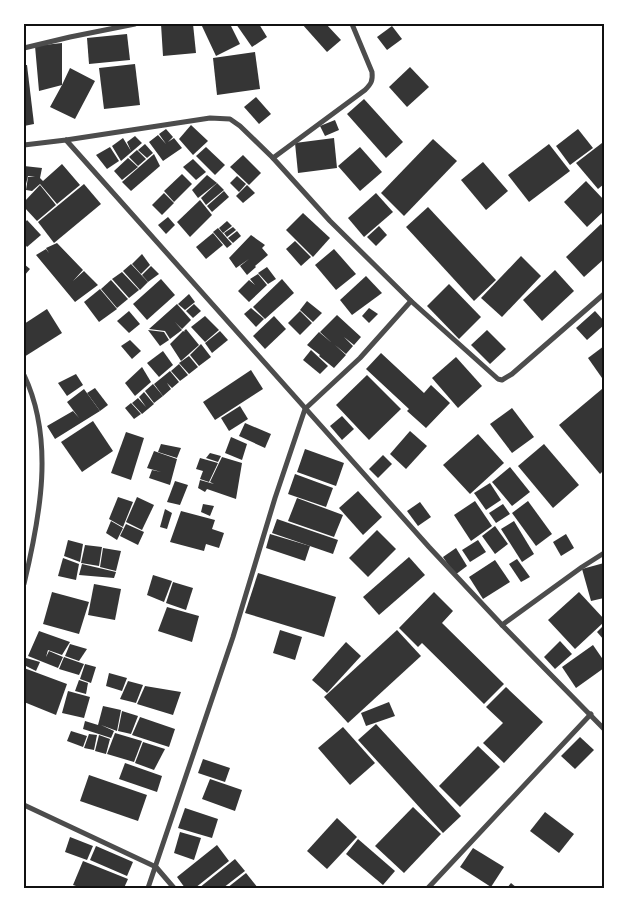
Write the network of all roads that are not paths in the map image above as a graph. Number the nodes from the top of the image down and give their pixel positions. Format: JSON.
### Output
{"nodes":[{"id":1,"x":135,"y":24,"type":"edge"},
{"id":2,"x":352,"y":24,"type":"edge"},
{"id":3,"x":24,"y":48,"type":"edge"},
{"id":4,"x":66,"y":140,"type":"junction"},
{"id":5,"x":24,"y":145,"type":"edge"},
{"id":6,"x":273,"y":158,"type":"junction"},
{"id":7,"x":604,"y":294,"type":"edge"},
{"id":8,"x":411,"y":301,"type":"junction"},
{"id":9,"x":24,"y":375,"type":"edge"},
{"id":10,"x":305,"y":410,"type":"junction"},
{"id":11,"x":604,"y":553,"type":"edge"},
{"id":12,"x":24,"y":584,"type":"edge"},
{"id":13,"x":502,"y":625,"type":"junction"},
{"id":14,"x":591,"y":714,"type":"junction"},
{"id":15,"x":604,"y":729,"type":"edge"},
{"id":16,"x":24,"y":805,"type":"edge"},
{"id":17,"x":156,"y":866,"type":"junction"},
{"id":18,"x":148,"y":888,"type":"edge"},
{"id":19,"x":174,"y":888,"type":"edge"},
{"id":20,"x":428,"y":888,"type":"edge"}],
"edges":[{"from":1,"to":3,"type":"street"},
{"from":2,"to":6,"type":"street"},
{"from":4,"to":5,"type":"street"},
{"from":4,"to":6,"type":"street"},
{"from":4,"to":10,"type":"street"},
{"from":6,"to":8,"type":"street"},
{"from":7,"to":8,"type":"street"},
{"from":8,"to":10,"type":"street"},
{"from":9,"to":12,"type":"street"},
{"from":10,"to":13,"type":"street"},
{"from":10,"to":17,"type":"street"},
{"from":11,"to":13,"type":"street"},
{"from":13,"to":14,"type":"street"},
{"from":14,"to":15,"type":"street"},
{"from":14,"to":20,"type":"street"},
{"from":16,"to":17,"type":"street"},
{"from":17,"to":18,"type":"street"},
{"from":17,"to":19,"type":"street"}]}
